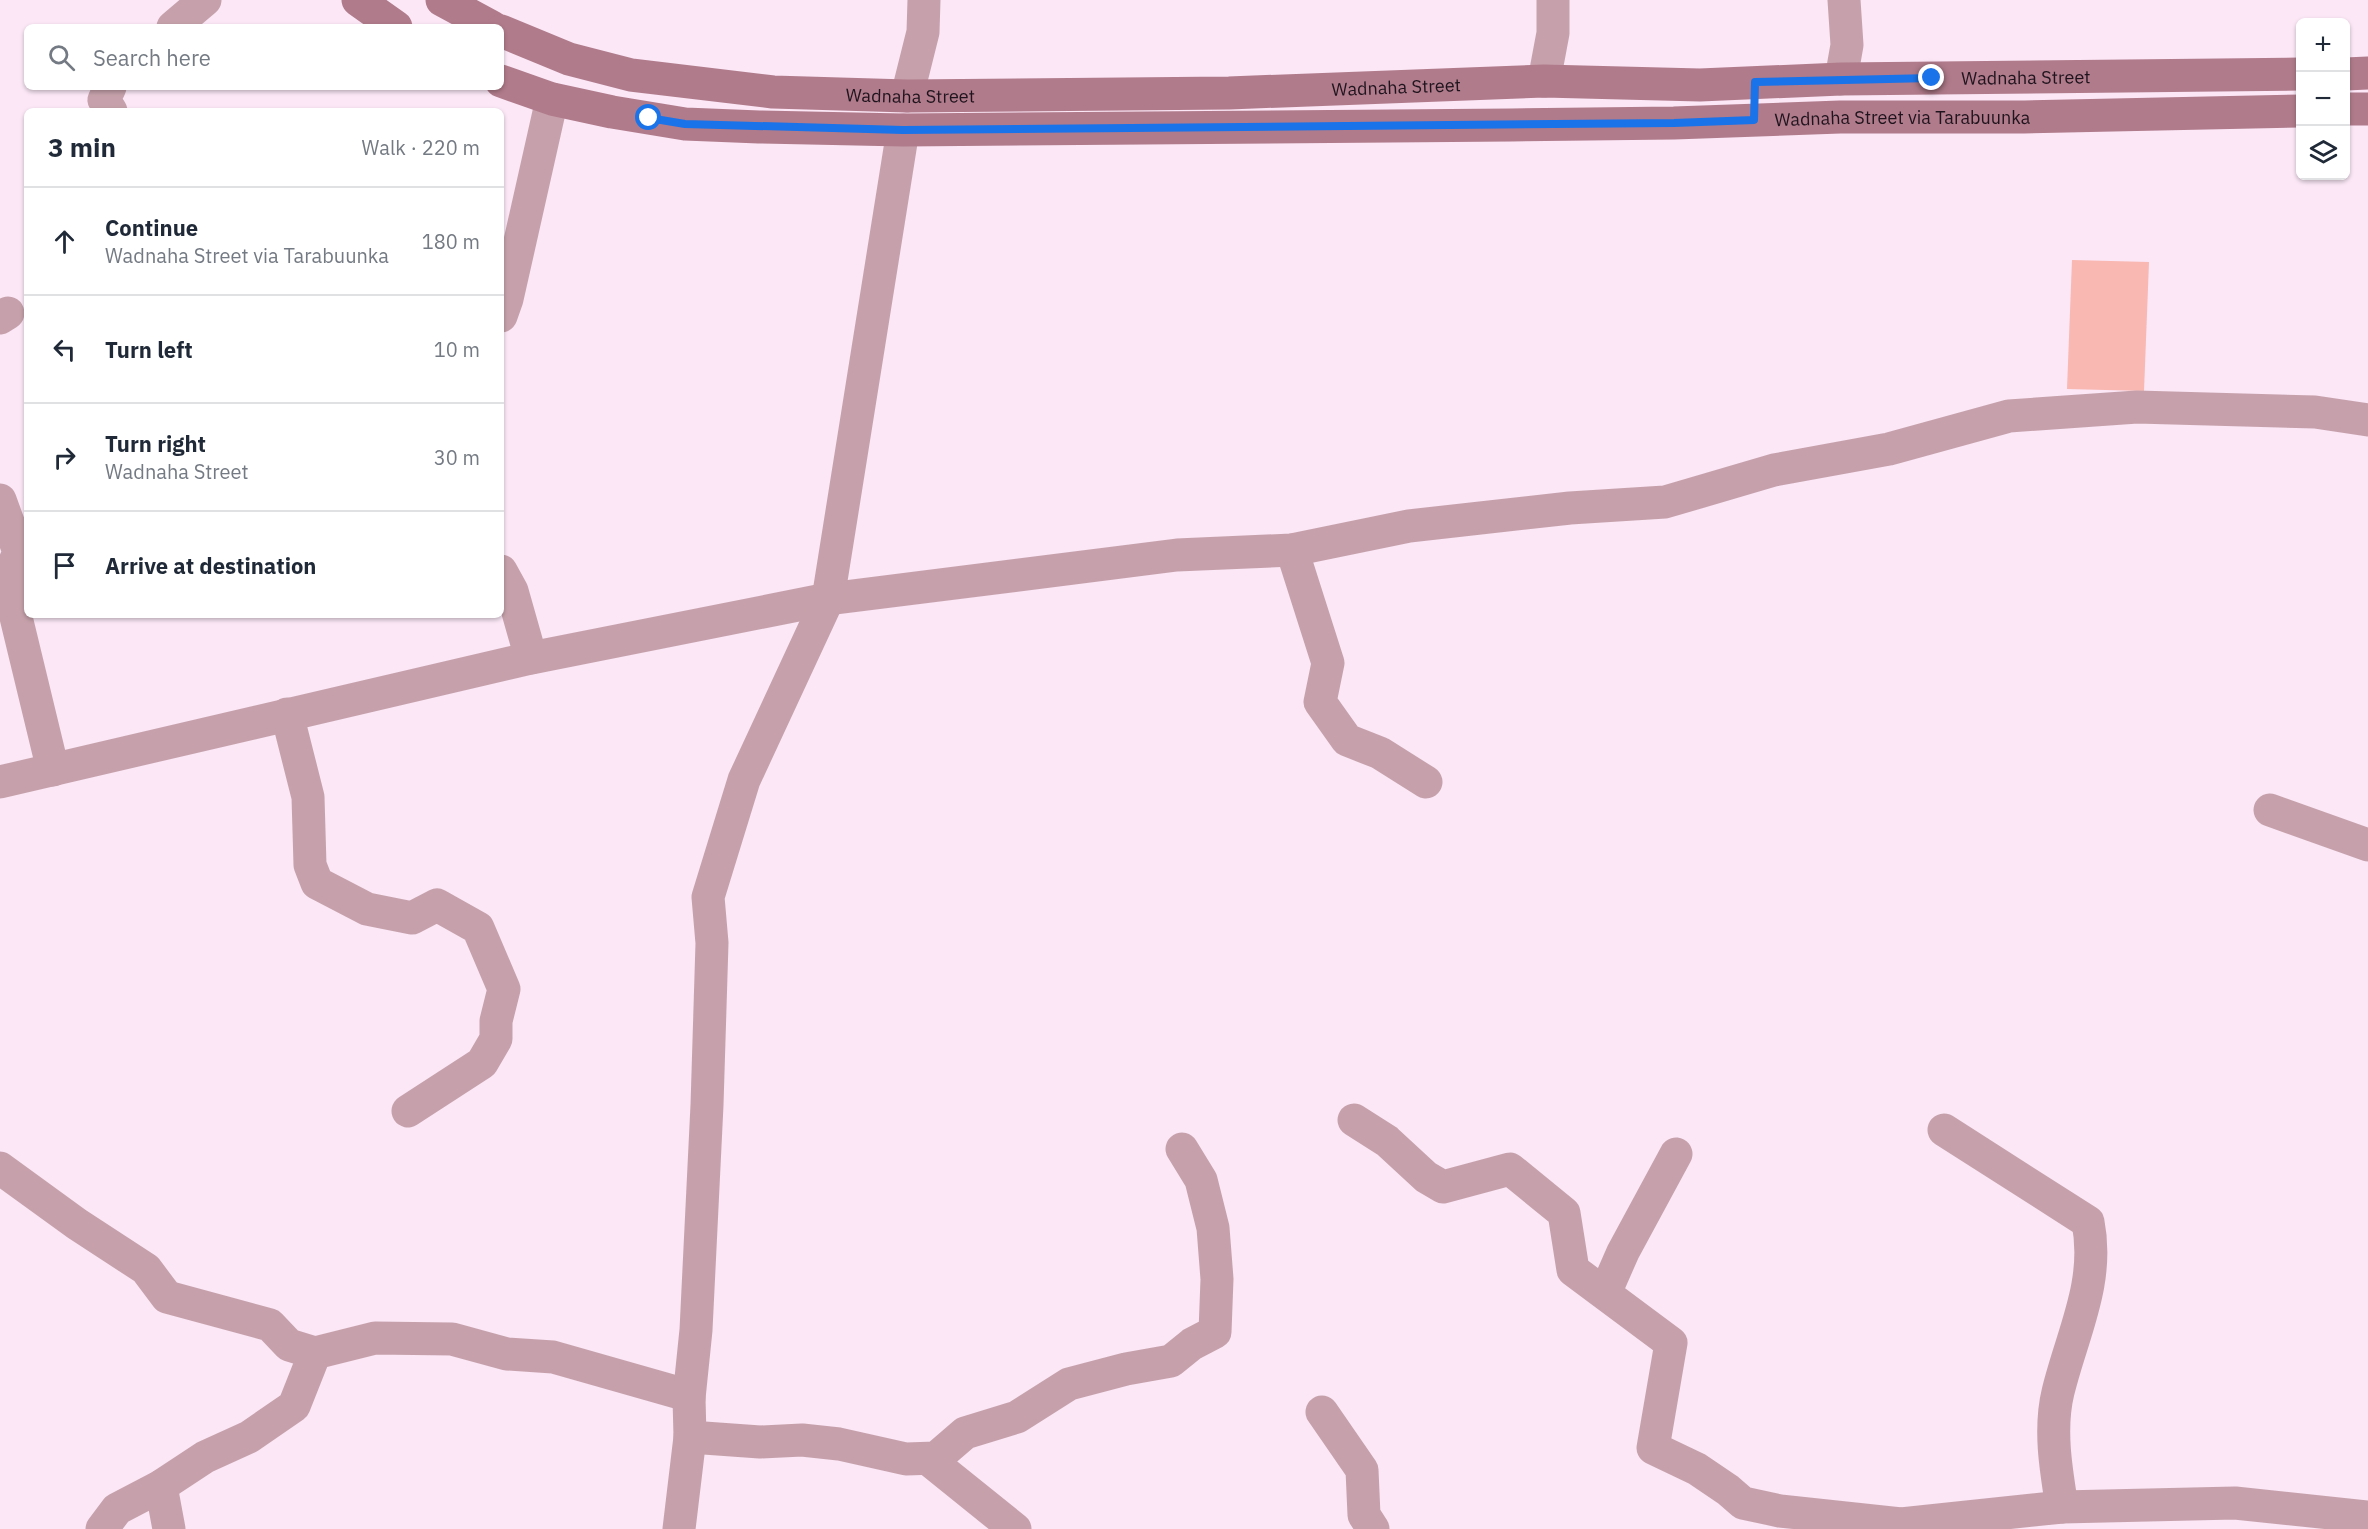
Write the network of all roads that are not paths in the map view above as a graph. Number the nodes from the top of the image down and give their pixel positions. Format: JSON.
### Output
{"nodes":[{"id":1,"x":206,"y":0,"type":"edge"},
{"id":2,"x":358,"y":0,"type":"edge"},
{"id":3,"x":442,"y":0,"type":"edge"},
{"id":4,"x":924,"y":0,"type":"edge"},
{"id":5,"x":1553,"y":0,"type":"edge"},
{"id":6,"x":1844,"y":0,"type":"edge"},
{"id":7,"x":177,"y":24,"type":"edge"},
{"id":8,"x":392,"y":24,"type":"edge"},
{"id":9,"x":486,"y":24,"type":"edge"},
{"id":10,"x":504,"y":32,"type":"edge"},
{"id":11,"x":2296,"y":74,"type":"edge"},
{"id":12,"x":2350,"y":74,"type":"edge"},
{"id":13,"x":2368,"y":74,"type":"edge"},
{"id":14,"x":1841,"y":79,"type":"junction"},
{"id":15,"x":1544,"y":81,"type":"junction"},
{"id":16,"x":504,"y":82,"type":"edge"},
{"id":17,"x":1755,"y":82,"type":"junction"},
{"id":18,"x":109,"y":90,"type":"edge"},
{"id":19,"x":907,"y":96,"type":"junction"},
{"id":20,"x":552,"y":99,"type":"junction"},
{"id":21,"x":109,"y":108,"type":"edge"},
{"id":22,"x":2368,"y":109,"type":"edge"},
{"id":23,"x":2350,"y":110,"type":"edge"},
{"id":24,"x":2296,"y":111,"type":"edge"},
{"id":25,"x":1754,"y":120,"type":"junction"},
{"id":26,"x":903,"y":130,"type":"junction"},
{"id":27,"x":504,"y":308,"type":"edge"},
{"id":28,"x":2368,"y":420,"type":"edge"},
{"id":29,"x":0,"y":500,"type":"edge"},
{"id":30,"x":1292,"y":550,"type":"junction"},
{"id":31,"x":504,"y":576,"type":"edge"},
{"id":32,"x":4,"y":580,"type":"edge"},
{"id":33,"x":828,"y":599,"type":"junction"},
{"id":34,"x":531,"y":658,"type":"junction"},
{"id":35,"x":287,"y":714,"type":"junction"},
{"id":36,"x":53,"y":771,"type":"junction"},
{"id":37,"x":0,"y":782,"type":"edge"},
{"id":38,"x":1426,"y":782,"type":"dead end"},
{"id":39,"x":2270,"y":810,"type":"dead end"},
{"id":40,"x":2368,"y":845,"type":"edge"},
{"id":41,"x":408,"y":1111,"type":"dead end"},
{"id":42,"x":1354,"y":1120,"type":"dead end"},
{"id":43,"x":1944,"y":1130,"type":"dead end"},
{"id":44,"x":1182,"y":1149,"type":"dead end"},
{"id":45,"x":1676,"y":1154,"type":"dead end"},
{"id":46,"x":0,"y":1168,"type":"edge"},
{"id":47,"x":1605,"y":1293,"type":"junction"},
{"id":48,"x":315,"y":1353,"type":"junction"},
{"id":49,"x":689,"y":1398,"type":"junction"},
{"id":50,"x":1322,"y":1412,"type":"dead end"},
{"id":51,"x":690,"y":1437,"type":"junction"},
{"id":52,"x":928,"y":1459,"type":"junction"},
{"id":53,"x":161,"y":1486,"type":"junction"},
{"id":54,"x":2062,"y":1507,"type":"junction"},
{"id":55,"x":1740,"y":1516,"type":"edge"},
{"id":56,"x":2368,"y":1517,"type":"edge"},
{"id":57,"x":102,"y":1529,"type":"edge"},
{"id":58,"x":169,"y":1529,"type":"edge"},
{"id":59,"x":679,"y":1529,"type":"edge"},
{"id":60,"x":1015,"y":1529,"type":"edge"},
{"id":61,"x":1373,"y":1529,"type":"edge"}],
"edges":[{"from":1,"to":7,"type":"street"},
{"from":2,"to":8,"type":"main road"},
{"from":3,"to":9,"type":"main road"},
{"from":4,"to":19,"type":"street"},
{"from":5,"to":15,"type":"street"},
{"from":6,"to":14,"type":"street"},
{"from":10,"to":19,"type":"main road","name":"Wadnaha Street"},
{"from":11,"to":14,"type":"main road","name":"Wadnaha Street"},
{"from":12,"to":13,"type":"main road"},
{"from":14,"to":17,"type":"main road","name":"Wadnaha Street"},
{"from":15,"to":17,"type":"main road","name":"Wadnaha Street"},
{"from":15,"to":19,"type":"main road","name":"Wadnaha Street"},
{"from":16,"to":20,"type":"main road","name":"Wadnaha Street via Tarabuunka"},
{"from":17,"to":25,"type":"main road"},
{"from":18,"to":21,"type":"street"},
{"from":20,"to":26,"type":"main road","name":"Wadnaha Street via Tarabuunka"},
{"from":20,"to":27,"type":"street"},
{"from":22,"to":23,"type":"main road"},
{"from":24,"to":25,"type":"main road","name":"Wadnaha Street via Tarabuunka"},
{"from":25,"to":26,"type":"main road","name":"Wadnaha Street via Tarabuunka"},
{"from":26,"to":33,"type":"street"},
{"from":28,"to":30,"type":"street"},
{"from":29,"to":32,"type":"street"},
{"from":30,"to":33,"type":"street"},
{"from":30,"to":38,"type":"street"},
{"from":31,"to":34,"type":"street"},
{"from":32,"to":36,"type":"street"},
{"from":33,"to":34,"type":"street"},
{"from":33,"to":49,"type":"street"},
{"from":34,"to":35,"type":"street"},
{"from":35,"to":36,"type":"street"},
{"from":35,"to":41,"type":"street"},
{"from":36,"to":37,"type":"street"},
{"from":39,"to":40,"type":"street"},
{"from":42,"to":47,"type":"street"},
{"from":43,"to":54,"type":"street"},
{"from":44,"to":52,"type":"street"},
{"from":45,"to":47,"type":"street"},
{"from":46,"to":48,"type":"street"},
{"from":47,"to":55,"type":"street"},
{"from":48,"to":49,"type":"street"},
{"from":48,"to":53,"type":"street"},
{"from":49,"to":51,"type":"street"},
{"from":50,"to":61,"type":"street"},
{"from":51,"to":52,"type":"street"},
{"from":51,"to":59,"type":"street"},
{"from":52,"to":60,"type":"street"},
{"from":53,"to":57,"type":"street"},
{"from":53,"to":58,"type":"street"},
{"from":54,"to":55,"type":"street"},
{"from":54,"to":56,"type":"street"}]}
